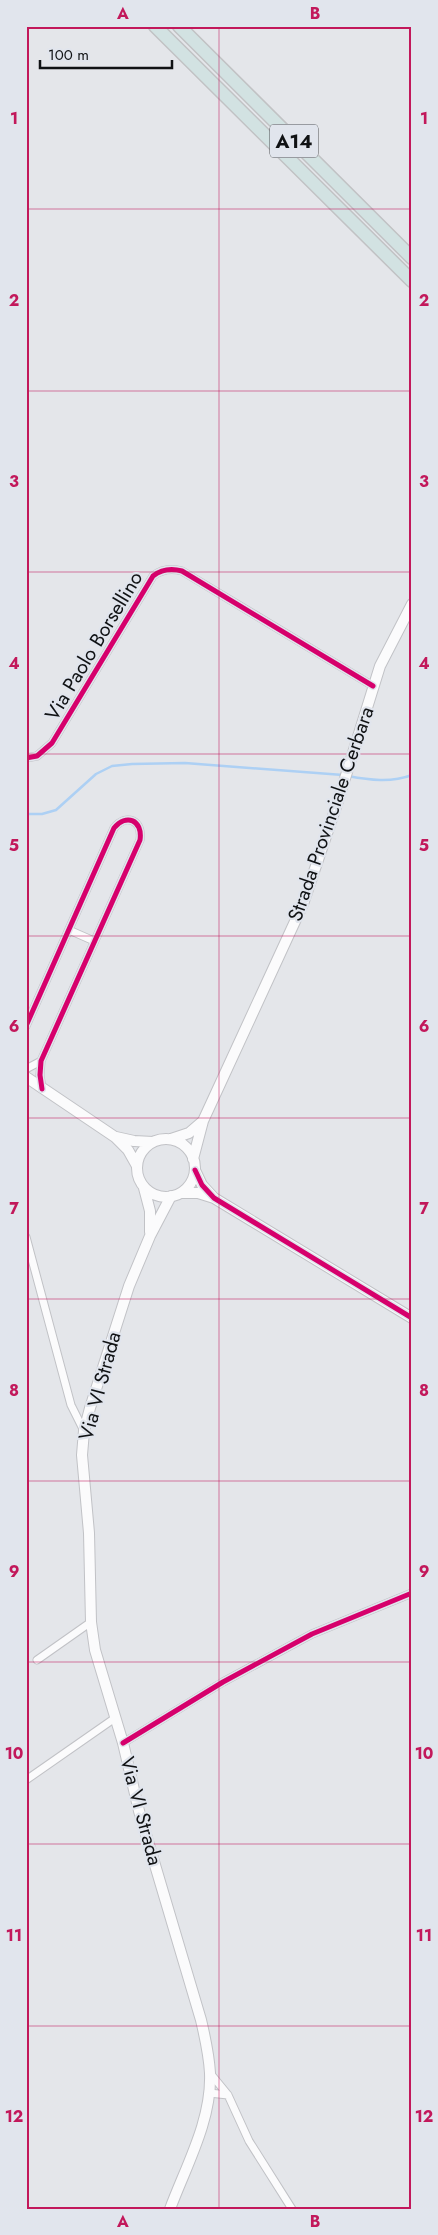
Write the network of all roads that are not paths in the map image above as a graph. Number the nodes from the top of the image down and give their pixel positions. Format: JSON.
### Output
{"nodes":[{"id":1,"x":155,"y":26,"type":"edge"},
{"id":2,"x":179,"y":26,"type":"edge"},
{"id":3,"x":412,"y":258,"type":"edge"},
{"id":4,"x":412,"y":281,"type":"edge"},
{"id":5,"x":412,"y":604,"type":"edge"},
{"id":6,"x":409,"y":612,"type":"edge"},
{"id":7,"x":374,"y":686,"type":"junction"},
{"id":8,"x":26,"y":758,"type":"edge"},
{"id":9,"x":69,"y":930,"type":"junction"},
{"id":10,"x":94,"y":942,"type":"junction"},
{"id":11,"x":26,"y":1026,"type":"edge"},
{"id":12,"x":41,"y":1061,"type":"junction"},
{"id":13,"x":26,"y":1069,"type":"edge"},
{"id":14,"x":26,"y":1077,"type":"edge"},
{"id":15,"x":42,"y":1089,"type":"junction"},
{"id":16,"x":203,"y":1121,"type":"junction"},
{"id":17,"x":115,"y":1137,"type":"junction"},
{"id":18,"x":171,"y":1139,"type":"junction"},
{"id":19,"x":153,"y":1142,"type":"junction"},
{"id":20,"x":193,"y":1159,"type":"junction"},
{"id":21,"x":137,"y":1166,"type":"junction"},
{"id":22,"x":195,"y":1170,"type":"junction"},
{"id":23,"x":144,"y":1188,"type":"junction"},
{"id":24,"x":176,"y":1194,"type":"junction"},
{"id":25,"x":214,"y":1198,"type":"junction"},
{"id":26,"x":150,"y":1236,"type":"junction"},
{"id":27,"x":26,"y":1237,"type":"edge"},
{"id":28,"x":412,"y":1318,"type":"edge"},
{"id":29,"x":84,"y":1431,"type":"junction"},
{"id":30,"x":412,"y":1593,"type":"edge"},
{"id":31,"x":90,"y":1622,"type":"junction"},
{"id":32,"x":36,"y":1660,"type":"dead end"},
{"id":33,"x":115,"y":1718,"type":"junction"},
{"id":34,"x":123,"y":1743,"type":"junction"},
{"id":35,"x":26,"y":1780,"type":"edge"},
{"id":36,"x":210,"y":2073,"type":"junction"},
{"id":37,"x":209,"y":2092,"type":"junction"},
{"id":38,"x":228,"y":2095,"type":"junction"},
{"id":39,"x":170,"y":2209,"type":"edge"},
{"id":40,"x":292,"y":2209,"type":"edge"}],
"edges":[{"from":1,"to":4,"type":"highway","number":"A14"},
{"from":2,"to":3,"type":"highway","number":"A14"},
{"from":5,"to":6,"type":"main road","name":"Strada Provinciale Cerbara"},
{"from":6,"to":7,"type":"main road","name":"Strada Provinciale Cerbara"},
{"from":7,"to":8,"type":"street","name":"Via Paolo Borsellino"},
{"from":7,"to":16,"type":"main road","name":"Strada Provinciale Cerbara"},
{"from":9,"to":10,"type":"street"},
{"from":9,"to":10,"type":"street"},
{"from":9,"to":11,"type":"street"},
{"from":10,"to":12,"type":"street"},
{"from":12,"to":13,"type":"street"},
{"from":12,"to":15,"type":"street"},
{"from":14,"to":15,"type":"main road"},
{"from":15,"to":17,"type":"main road"},
{"from":16,"to":18,"type":"main road"},
{"from":16,"to":20,"type":"main road","name":"Strada Provinciale Cerbara"},
{"from":17,"to":19,"type":"main road"},
{"from":17,"to":21,"type":"main road"},
{"from":18,"to":19,"type":"main road"},
{"from":18,"to":20,"type":"main road"},
{"from":19,"to":21,"type":"main road"},
{"from":20,"to":22,"type":"main road","name":"Strada Provinciale Cerbara"},
{"from":21,"to":23,"type":"main road"},
{"from":22,"to":24,"type":"main road"},
{"from":22,"to":25,"type":"main road"},
{"from":23,"to":24,"type":"main road"},
{"from":23,"to":26,"type":"main road","name":"Via VI Strada"},
{"from":24,"to":25,"type":"main road"},
{"from":24,"to":26,"type":"main road","name":"Via VI Strada"},
{"from":25,"to":28,"type":"main road"},
{"from":26,"to":29,"type":"main road","name":"Via VI Strada"},
{"from":27,"to":29,"type":"street"},
{"from":29,"to":31,"type":"main road","name":"Via VI Strada"},
{"from":30,"to":34,"type":"street"},
{"from":31,"to":32,"type":"street"},
{"from":31,"to":33,"type":"main road","name":"Via VI Strada"},
{"from":33,"to":34,"type":"main road","name":"Via VI Strada"},
{"from":33,"to":35,"type":"street"},
{"from":34,"to":36,"type":"main road","name":"Via VI Strada"},
{"from":36,"to":37,"type":"main road","name":"Via VI Strada"},
{"from":36,"to":38,"type":"street"},
{"from":37,"to":38,"type":"street"},
{"from":37,"to":39,"type":"main road","name":"Via VI Strada"},
{"from":38,"to":40,"type":"street"}]}
